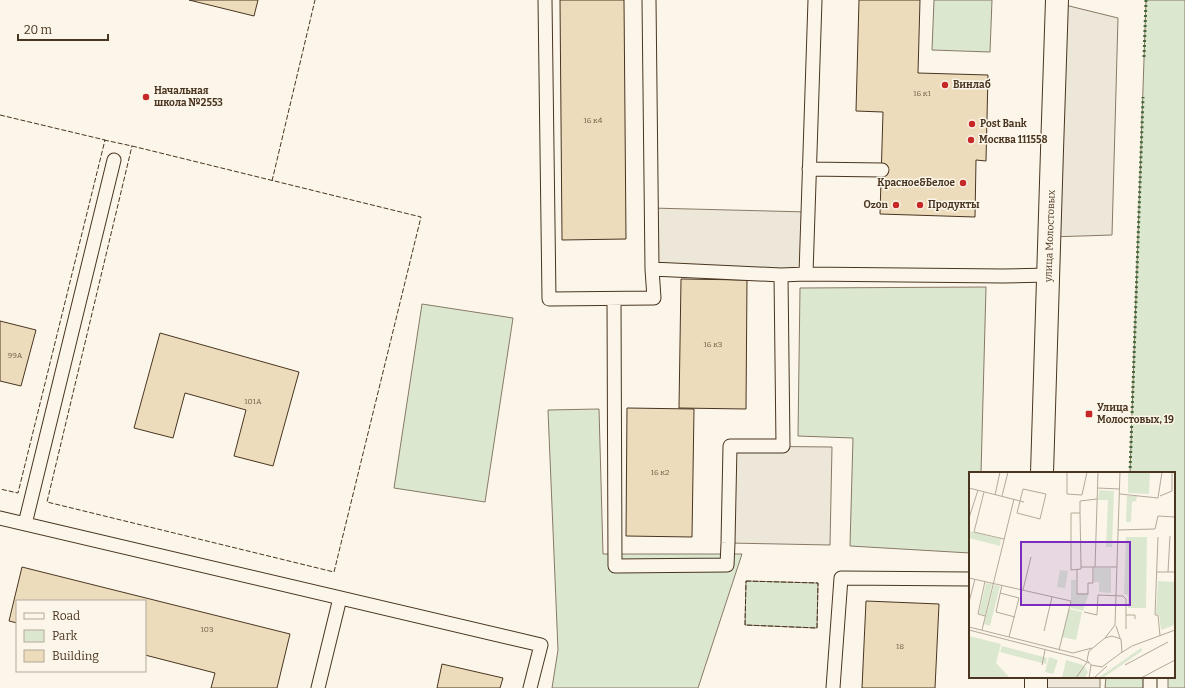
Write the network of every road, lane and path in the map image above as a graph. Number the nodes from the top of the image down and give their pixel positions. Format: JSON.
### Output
{"nodes":[{"id":1,"x":545,"y":0,"type":"edge"},
{"id":2,"x":649,"y":0,"type":"edge"},
{"id":3,"x":814,"y":0,"type":"edge"},
{"id":4,"x":1058,"y":0,"type":"edge"},
{"id":5,"x":114,"y":160,"type":"dead end"},
{"id":6,"x":809,"y":169,"type":"junction"},
{"id":7,"x":882,"y":170,"type":"dead end"},
{"id":8,"x":652,"y":269,"type":"junction"},
{"id":9,"x":806,"y":274,"type":"junction"},
{"id":10,"x":781,"y":275,"type":"junction"},
{"id":11,"x":1049,"y":275,"type":"junction"},
{"id":12,"x":614,"y":299,"type":"junction"},
{"id":13,"x":1042,"y":472,"type":"edge"},
{"id":14,"x":0,"y":518,"type":"edge"},
{"id":15,"x":25,"y":524,"type":"junction"},
{"id":16,"x":969,"y":579,"type":"edge"},
{"id":17,"x":340,"y":598,"type":"junction"},
{"id":18,"x":318,"y":688,"type":"edge"},
{"id":19,"x":530,"y":688,"type":"edge"},
{"id":20,"x":833,"y":688,"type":"edge"}],
"edges":[{"from":1,"to":12,"type":"lane"},
{"from":2,"to":8,"type":"lane"},
{"from":3,"to":6,"type":"lane"},
{"from":4,"to":11,"type":"street","name":"улица Молостовых"},
{"from":5,"to":15,"type":"lane"},
{"from":6,"to":7,"type":"lane"},
{"from":6,"to":9,"type":"lane"},
{"from":8,"to":10,"type":"lane"},
{"from":8,"to":12,"type":"lane"},
{"from":9,"to":10,"type":"lane"},
{"from":9,"to":11,"type":"lane"},
{"from":10,"to":12,"type":"lane"},
{"from":11,"to":13,"type":"street","name":"улица Молостовых"},
{"from":14,"to":15,"type":"lane"},
{"from":15,"to":17,"type":"lane"},
{"from":16,"to":20,"type":"lane"},
{"from":17,"to":18,"type":"lane"},
{"from":17,"to":19,"type":"lane"}]}
